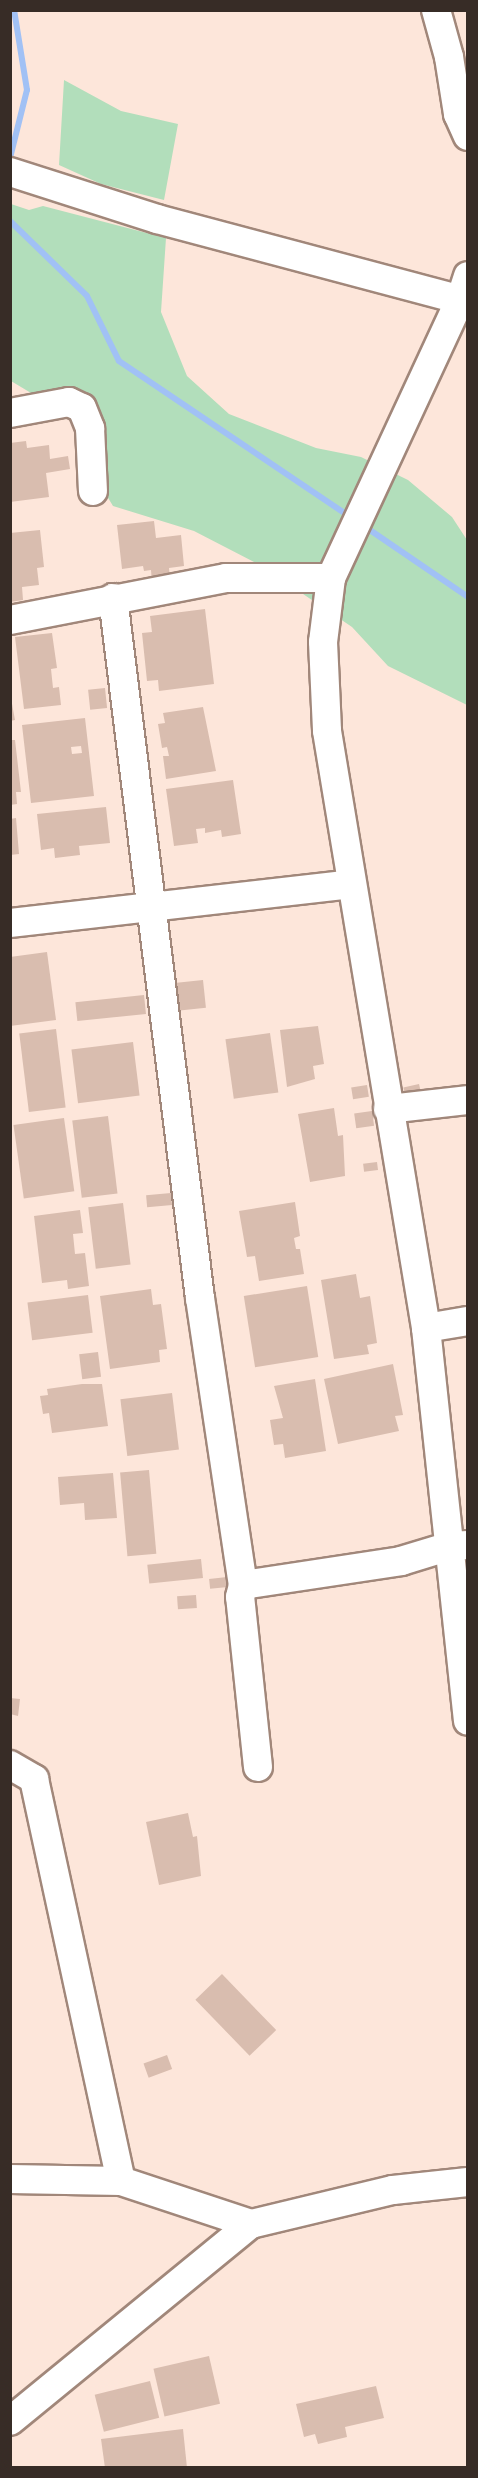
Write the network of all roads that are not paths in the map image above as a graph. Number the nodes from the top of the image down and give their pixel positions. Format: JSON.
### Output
{"nodes":[{"id":1,"x":436,"y":10,"type":"edge"},
{"id":2,"x":468,"y":136,"type":"edge"},
{"id":3,"x":10,"y":172,"type":"edge"},
{"id":4,"x":465,"y":293,"type":"edge"},
{"id":5,"x":10,"y":413,"type":"edge"},
{"id":6,"x":93,"y":491,"type":"dead end"},
{"id":7,"x":332,"y":578,"type":"junction"},
{"id":8,"x":113,"y":598,"type":"junction"},
{"id":9,"x":10,"y":620,"type":"edge"},
{"id":10,"x":351,"y":884,"type":"junction"},
{"id":11,"x":149,"y":906,"type":"junction"},
{"id":12,"x":10,"y":923,"type":"edge"},
{"id":13,"x":468,"y":1100,"type":"edge"},
{"id":14,"x":388,"y":1109,"type":"junction"},
{"id":15,"x":468,"y":1321,"type":"edge"},
{"id":16,"x":426,"y":1328,"type":"junction"},
{"id":17,"x":459,"y":1546,"type":"edge"},
{"id":18,"x":243,"y":1585,"type":"junction"},
{"id":19,"x":468,"y":1721,"type":"edge"},
{"id":20,"x":10,"y":1765,"type":"edge"},
{"id":21,"x":258,"y":1767,"type":"dead end"},
{"id":22,"x":10,"y":2179,"type":"edge"},
{"id":23,"x":121,"y":2181,"type":"junction"},
{"id":24,"x":468,"y":2182,"type":"edge"},
{"id":25,"x":251,"y":2224,"type":"junction"},
{"id":26,"x":10,"y":2421,"type":"edge"}],
"edges":[{"from":1,"to":2,"type":"street"},
{"from":3,"to":4,"type":"street"},
{"from":4,"to":7,"type":"street"},
{"from":5,"to":6,"type":"street"},
{"from":7,"to":8,"type":"street"},
{"from":7,"to":10,"type":"street"},
{"from":8,"to":9,"type":"street"},
{"from":8,"to":11,"type":"street"},
{"from":10,"to":11,"type":"street"},
{"from":10,"to":14,"type":"street"},
{"from":11,"to":12,"type":"street"},
{"from":11,"to":18,"type":"street"},
{"from":13,"to":14,"type":"street"},
{"from":14,"to":16,"type":"street"},
{"from":15,"to":16,"type":"street"},
{"from":16,"to":17,"type":"street"},
{"from":17,"to":18,"type":"street"},
{"from":17,"to":19,"type":"street"},
{"from":18,"to":21,"type":"street"},
{"from":20,"to":23,"type":"street"},
{"from":22,"to":23,"type":"street"},
{"from":23,"to":25,"type":"street"},
{"from":24,"to":25,"type":"street"},
{"from":25,"to":26,"type":"street"}]}
